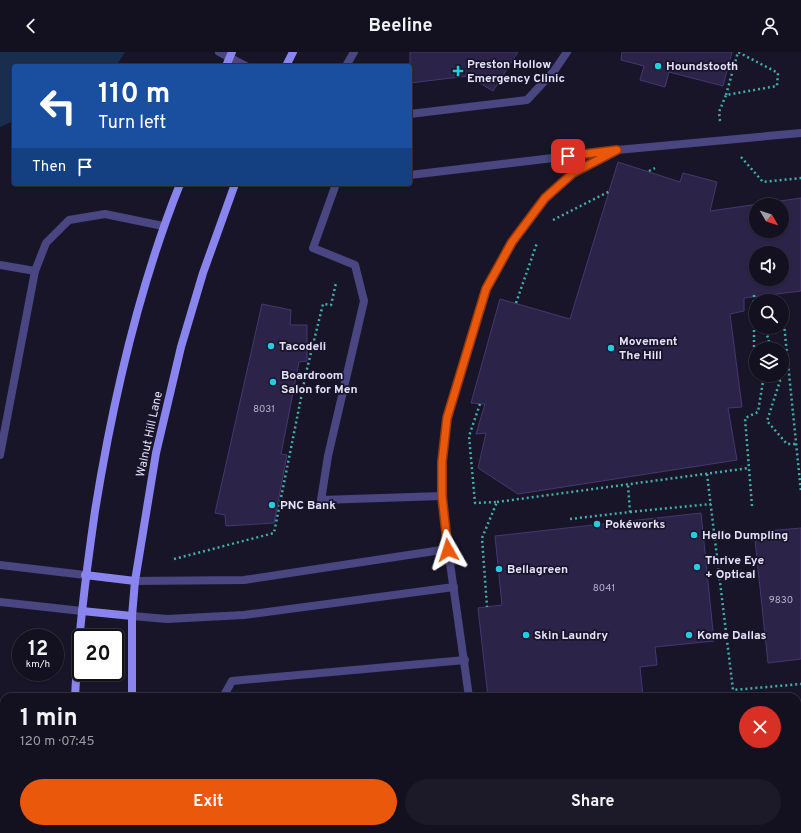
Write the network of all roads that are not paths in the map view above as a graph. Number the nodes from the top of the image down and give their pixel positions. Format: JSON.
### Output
{"nodes":[{"id":1,"x":219,"y":52,"type":"edge"},
{"id":2,"x":293,"y":52,"type":"edge"},
{"id":3,"x":354,"y":52,"type":"edge"},
{"id":4,"x":567,"y":52,"type":"edge"},
{"id":5,"x":230,"y":55,"type":"edge"},
{"id":6,"x":243,"y":64,"type":"edge"},
{"id":7,"x":287,"y":64,"type":"edge"},
{"id":8,"x":347,"y":64,"type":"edge"},
{"id":9,"x":412,"y":114,"type":"edge"},
{"id":10,"x":801,"y":133,"type":"edge"},
{"id":11,"x":617,"y":150,"type":"junction"},
{"id":12,"x":412,"y":175,"type":"edge"},
{"id":13,"x":179,"y":186,"type":"edge"},
{"id":14,"x":234,"y":186,"type":"edge"},
{"id":15,"x":335,"y":186,"type":"edge"},
{"id":16,"x":163,"y":226,"type":"junction"},
{"id":17,"x":0,"y":265,"type":"edge"},
{"id":18,"x":35,"y":272,"type":"junction"},
{"id":19,"x":0,"y":455,"type":"edge"},
{"id":20,"x":442,"y":496,"type":"junction"},
{"id":21,"x":448,"y":550,"type":"junction"},
{"id":22,"x":0,"y":565,"type":"edge"},
{"id":23,"x":86,"y":575,"type":"junction"},
{"id":24,"x":135,"y":582,"type":"junction"},
{"id":25,"x":454,"y":587,"type":"junction"},
{"id":26,"x":0,"y":602,"type":"edge"},
{"id":27,"x":82,"y":611,"type":"junction"},
{"id":28,"x":132,"y":616,"type":"junction"},
{"id":29,"x":465,"y":660,"type":"junction"},
{"id":30,"x":75,"y":693,"type":"edge"},
{"id":31,"x":132,"y":693,"type":"edge"},
{"id":32,"x":225,"y":693,"type":"edge"},
{"id":33,"x":469,"y":693,"type":"edge"}],
"edges":[{"from":1,"to":5,"type":"street"},
{"from":2,"to":7,"type":"main road"},
{"from":3,"to":8,"type":"street"},
{"from":4,"to":9,"type":"street"},
{"from":5,"to":6,"type":"street"},
{"from":10,"to":11,"type":"street"},
{"from":11,"to":12,"type":"street"},
{"from":11,"to":20,"type":"street"},
{"from":13,"to":16,"type":"main road"},
{"from":14,"to":24,"type":"main road","name":"Walnut Hill Lane"},
{"from":15,"to":20,"type":"street"},
{"from":16,"to":18,"type":"street"},
{"from":16,"to":23,"type":"main road"},
{"from":17,"to":18,"type":"street"},
{"from":18,"to":19,"type":"street"},
{"from":20,"to":21,"type":"street"},
{"from":21,"to":24,"type":"street"},
{"from":21,"to":25,"type":"street"},
{"from":22,"to":23,"type":"street"},
{"from":23,"to":24,"type":"main road"},
{"from":23,"to":27,"type":"main road"},
{"from":24,"to":28,"type":"main road","name":"Walnut Hill Lane"},
{"from":25,"to":28,"type":"street"},
{"from":25,"to":29,"type":"street"},
{"from":26,"to":27,"type":"street"},
{"from":27,"to":28,"type":"main road"},
{"from":27,"to":30,"type":"main road"},
{"from":28,"to":31,"type":"main road","name":"Walnut Hill Lane"},
{"from":29,"to":32,"type":"street"},
{"from":29,"to":33,"type":"street"}]}
